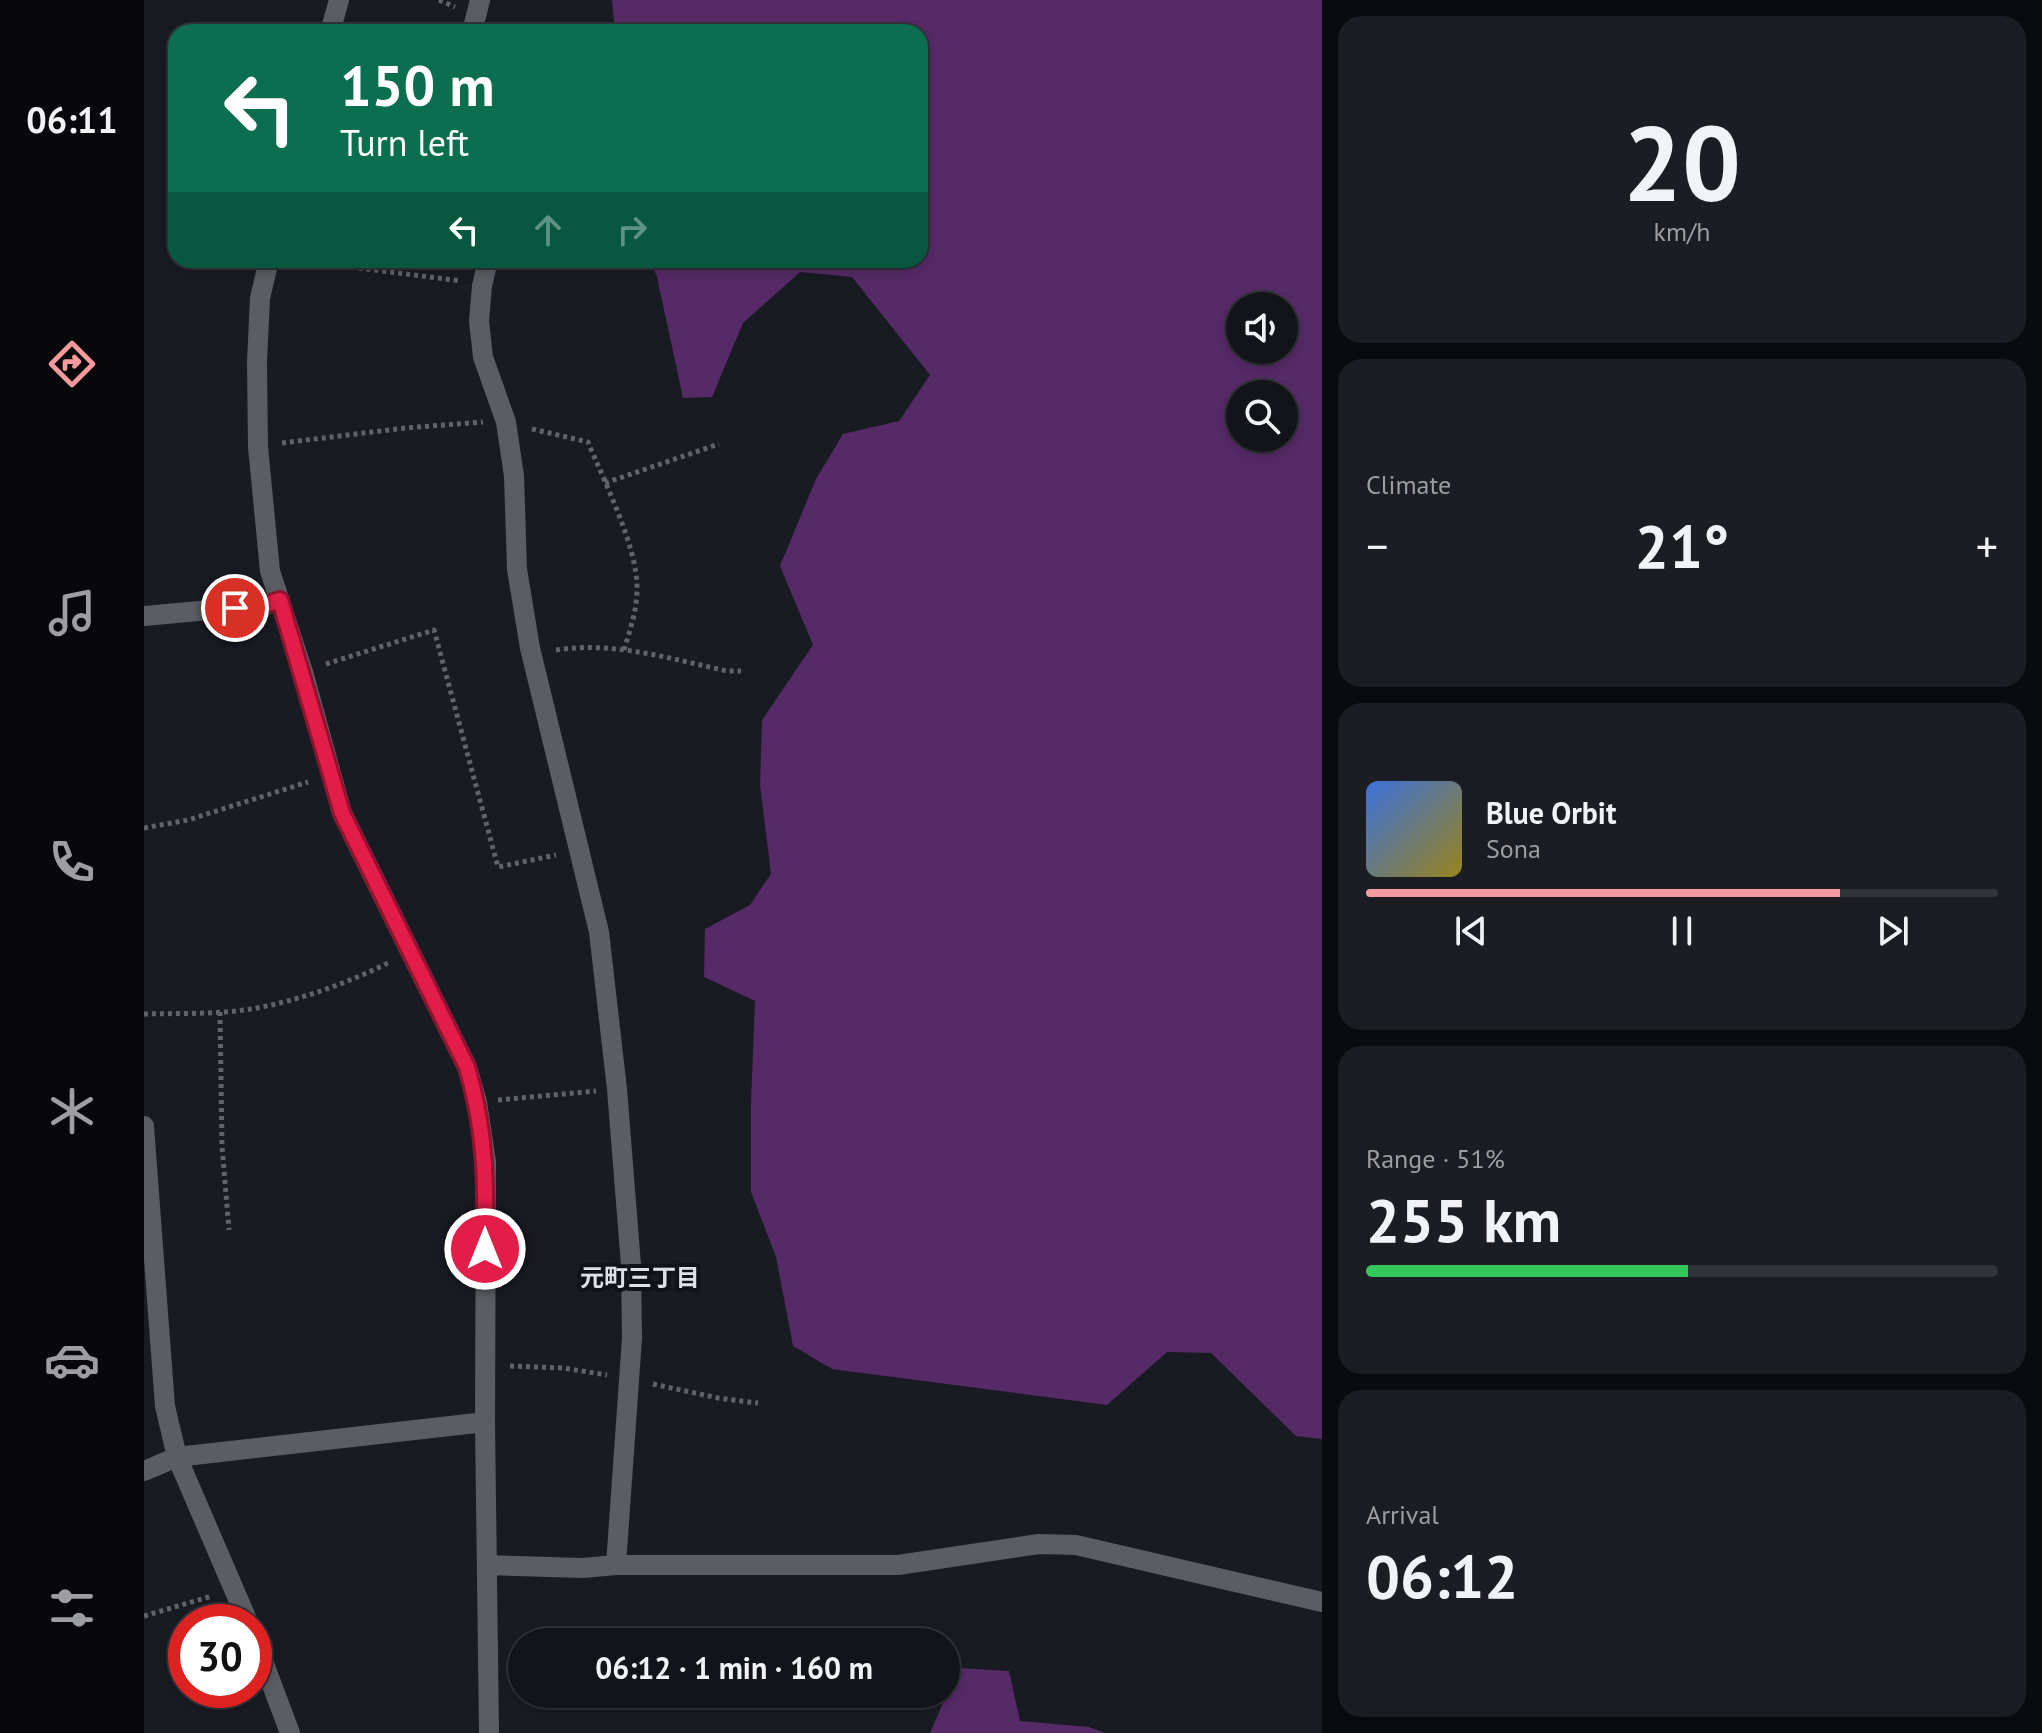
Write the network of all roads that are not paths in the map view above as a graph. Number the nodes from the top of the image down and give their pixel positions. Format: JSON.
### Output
{"nodes":[{"id":1,"x":480,"y":0,"type":"edge"},
{"id":2,"x":337,"y":1,"type":"edge"},
{"id":3,"x":332,"y":24,"type":"edge"},
{"id":4,"x":474,"y":24,"type":"edge"},
{"id":5,"x":267,"y":268,"type":"edge"},
{"id":6,"x":486,"y":268,"type":"edge"},
{"id":7,"x":280,"y":600,"type":"junction"},
{"id":8,"x":144,"y":616,"type":"edge"},
{"id":9,"x":144,"y":1126,"type":"edge"},
{"id":10,"x":485,"y":1422,"type":"junction"},
{"id":11,"x":177,"y":1457,"type":"junction"},
{"id":12,"x":144,"y":1471,"type":"edge"},
{"id":13,"x":488,"y":1565,"type":"junction"},
{"id":14,"x":616,"y":1565,"type":"junction"},
{"id":15,"x":1322,"y":1602,"type":"edge"},
{"id":16,"x":241,"y":1604,"type":"edge"},
{"id":17,"x":272,"y":1685,"type":"edge"},
{"id":18,"x":290,"y":1733,"type":"edge"},
{"id":19,"x":489,"y":1733,"type":"edge"}],
"edges":[{"from":1,"to":4,"type":"street"},
{"from":2,"to":3,"type":"street"},
{"from":5,"to":7,"type":"street"},
{"from":6,"to":14,"type":"street"},
{"from":7,"to":8,"type":"street"},
{"from":7,"to":10,"type":"street"},
{"from":9,"to":11,"type":"street"},
{"from":10,"to":11,"type":"street"},
{"from":10,"to":13,"type":"street"},
{"from":11,"to":12,"type":"street"},
{"from":11,"to":16,"type":"street"},
{"from":13,"to":14,"type":"street"},
{"from":13,"to":19,"type":"street"},
{"from":14,"to":15,"type":"street"},
{"from":17,"to":18,"type":"street"}]}
